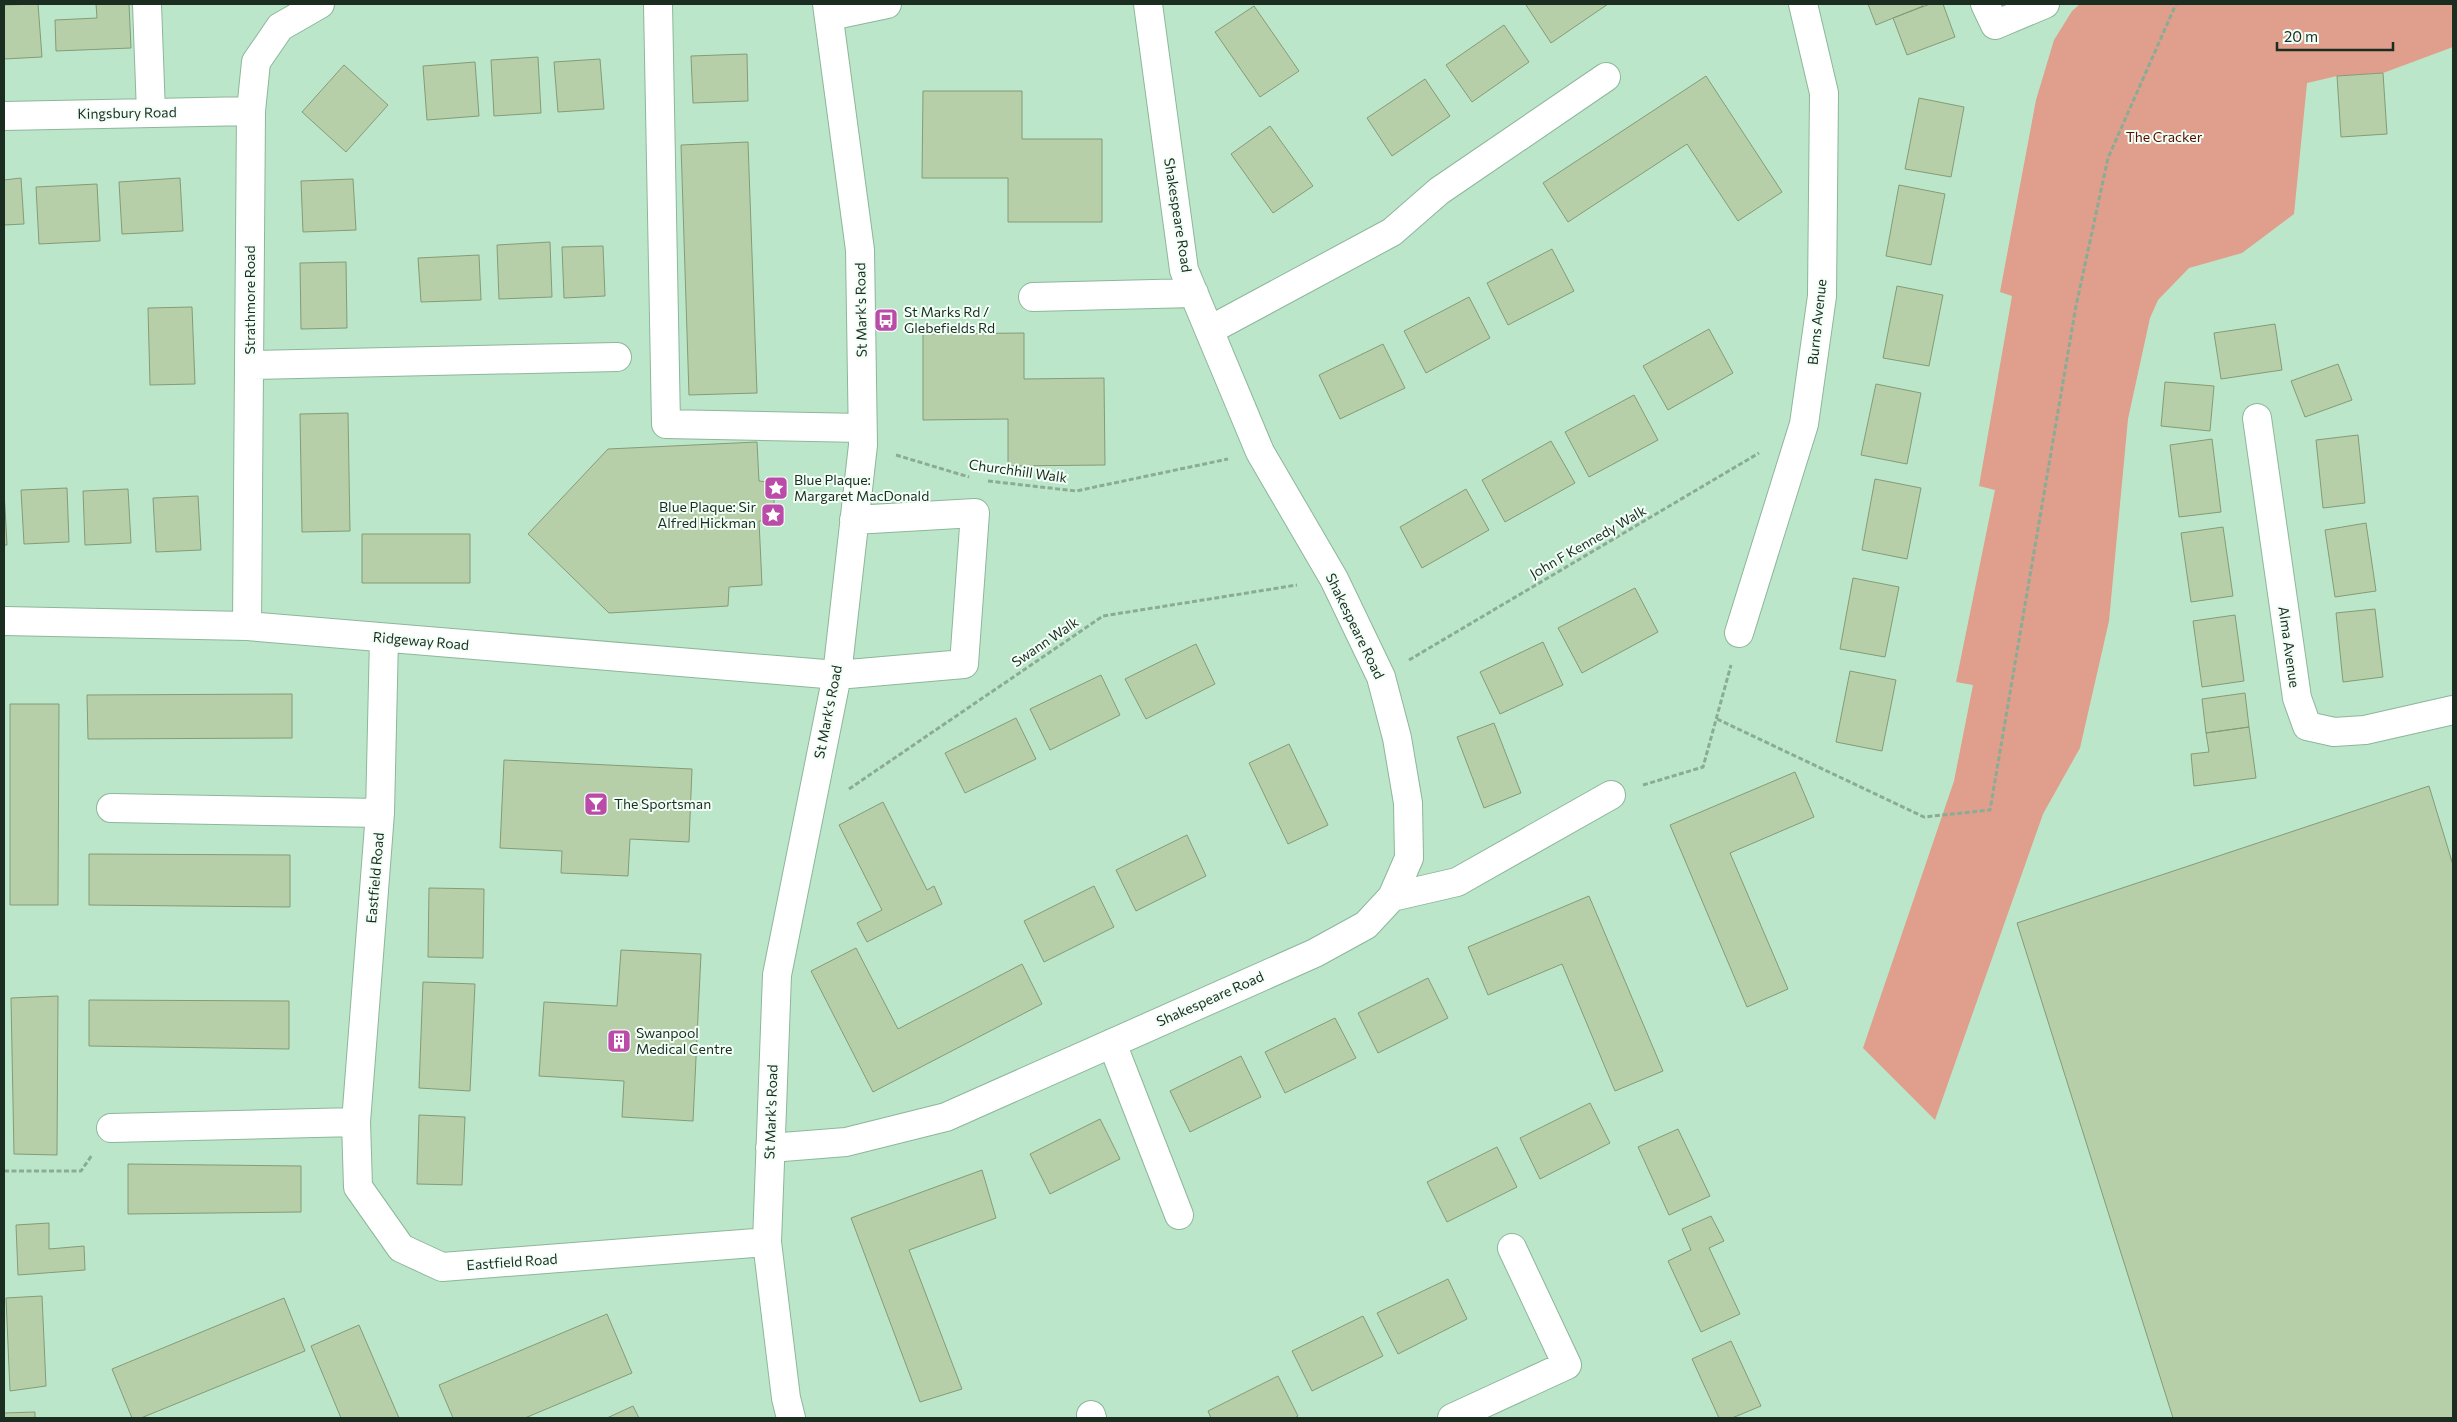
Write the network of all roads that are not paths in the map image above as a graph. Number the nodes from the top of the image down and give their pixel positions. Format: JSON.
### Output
{"nodes":[{"id":1,"x":147,"y":4,"type":"edge"},
{"id":2,"x":320,"y":4,"type":"edge"},
{"id":3,"x":658,"y":4,"type":"edge"},
{"id":4,"x":886,"y":4,"type":"edge"},
{"id":5,"x":1148,"y":4,"type":"edge"},
{"id":6,"x":1803,"y":4,"type":"edge"},
{"id":7,"x":1985,"y":4,"type":"edge"},
{"id":8,"x":2045,"y":4,"type":"edge"},
{"id":9,"x":828,"y":10,"type":"edge"},
{"id":10,"x":1606,"y":77,"type":"dead end"},
{"id":11,"x":251,"y":110,"type":"junction"},
{"id":12,"x":151,"y":113,"type":"junction"},
{"id":13,"x":4,"y":116,"type":"edge"},
{"id":14,"x":1194,"y":293,"type":"junction"},
{"id":15,"x":1033,"y":297,"type":"dead end"},
{"id":16,"x":1210,"y":330,"type":"junction"},
{"id":17,"x":617,"y":358,"type":"dead end"},
{"id":18,"x":250,"y":365,"type":"junction"},
{"id":19,"x":2257,"y":418,"type":"dead end"},
{"id":20,"x":862,"y":436,"type":"junction"},
{"id":21,"x":854,"y":520,"type":"junction"},
{"id":22,"x":4,"y":621,"type":"edge"},
{"id":23,"x":247,"y":626,"type":"junction"},
{"id":24,"x":1740,"y":633,"type":"road end"},
{"id":25,"x":384,"y":638,"type":"junction"},
{"id":26,"x":837,"y":675,"type":"junction"},
{"id":27,"x":2453,"y":710,"type":"edge"},
{"id":28,"x":1611,"y":795,"type":"road end"},
{"id":29,"x":111,"y":808,"type":"dead end"},
{"id":30,"x":380,"y":813,"type":"junction"},
{"id":31,"x":1392,"y":897,"type":"junction"},
{"id":32,"x":1112,"y":1043,"type":"junction"},
{"id":33,"x":356,"y":1122,"type":"junction"},
{"id":34,"x":111,"y":1128,"type":"road end"},
{"id":35,"x":770,"y":1148,"type":"junction"},
{"id":36,"x":1179,"y":1215,"type":"dead end"},
{"id":37,"x":767,"y":1242,"type":"junction"},
{"id":38,"x":1512,"y":1248,"type":"dead end"},
{"id":39,"x":791,"y":1418,"type":"edge"},
{"id":40,"x":1452,"y":1418,"type":"edge"}],
"edges":[{"from":1,"to":12,"type":"street"},
{"from":2,"to":11,"type":"street","name":"Strathmore Road"},
{"from":3,"to":20,"type":"street"},
{"from":4,"to":9,"type":"street"},
{"from":5,"to":14,"type":"street","name":"Shakespeare Road"},
{"from":6,"to":24,"type":"street","name":"Burns Avenue"},
{"from":7,"to":8,"type":"street"},
{"from":9,"to":20,"type":"street","name":"St Mark's Road"},
{"from":10,"to":16,"type":"street"},
{"from":11,"to":12,"type":"street","name":"Kingsbury Road"},
{"from":11,"to":18,"type":"street","name":"Strathmore Road"},
{"from":12,"to":13,"type":"street","name":"Kingsbury Road"},
{"from":14,"to":15,"type":"street"},
{"from":14,"to":16,"type":"street","name":"Shakespeare Road"},
{"from":16,"to":31,"type":"street","name":"Shakespeare Road"},
{"from":17,"to":18,"type":"street"},
{"from":18,"to":23,"type":"street","name":"Strathmore Road"},
{"from":19,"to":27,"type":"street","name":"Alma Avenue"},
{"from":20,"to":21,"type":"street","name":"St Mark's Road"},
{"from":21,"to":26,"type":"street","name":"St Mark's Road"},
{"from":21,"to":26,"type":"street","name":"Ridgeway Road"},
{"from":22,"to":23,"type":"street","name":"Ridgeway Road"},
{"from":23,"to":25,"type":"street","name":"Ridgeway Road"},
{"from":25,"to":26,"type":"street","name":"Ridgeway Road"},
{"from":25,"to":30,"type":"street","name":"Eastfield Road"},
{"from":26,"to":35,"type":"street","name":"St Mark's Road"},
{"from":28,"to":31,"type":"street"},
{"from":29,"to":30,"type":"street","name":"Eastfield Road"},
{"from":30,"to":33,"type":"street","name":"Eastfield Road"},
{"from":31,"to":32,"type":"street","name":"Shakespeare Road"},
{"from":32,"to":35,"type":"street","name":"Shakespeare Road"},
{"from":32,"to":36,"type":"street"},
{"from":33,"to":34,"type":"street"},
{"from":33,"to":37,"type":"street","name":"Eastfield Road"},
{"from":35,"to":37,"type":"street","name":"St Mark's Road"},
{"from":37,"to":39,"type":"street","name":"St Mark's Road"},
{"from":38,"to":40,"type":"street"}]}
